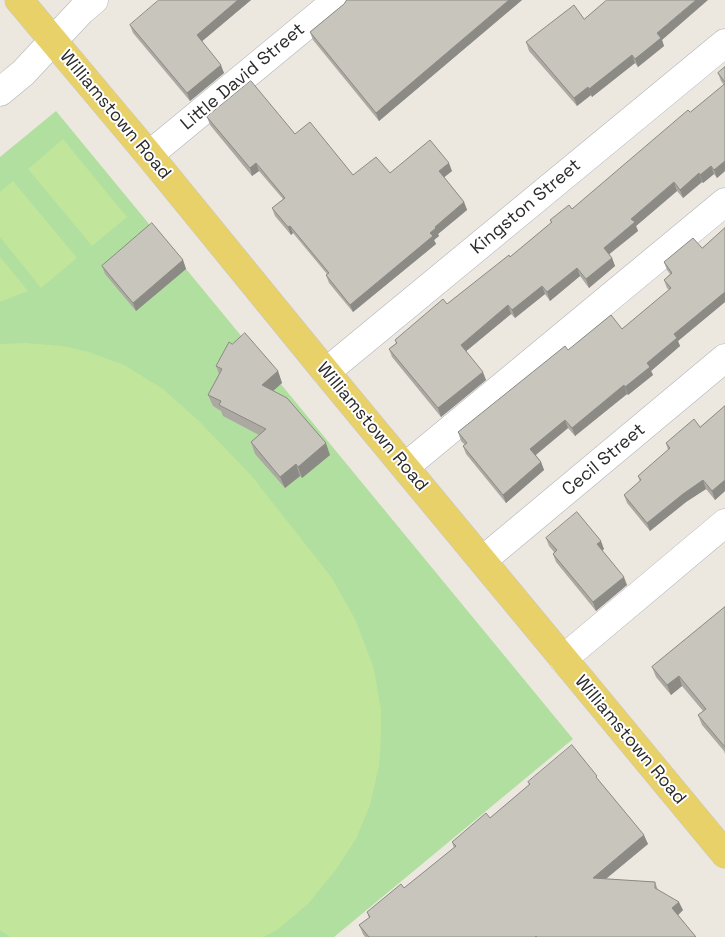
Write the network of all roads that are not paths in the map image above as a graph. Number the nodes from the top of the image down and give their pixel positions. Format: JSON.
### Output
{"nodes":[{"id":1,"x":20,"y":0,"type":"edge"},
{"id":2,"x":94,"y":0,"type":"edge"},
{"id":3,"x":336,"y":0,"type":"edge"},
{"id":4,"x":53,"y":41,"type":"junction"},
{"id":5,"x":725,"y":43,"type":"edge"},
{"id":6,"x":0,"y":92,"type":"edge"},
{"id":7,"x":149,"y":155,"type":"junction"},
{"id":8,"x":725,"y":202,"type":"edge"},
{"id":9,"x":725,"y":358,"type":"edge"},
{"id":10,"x":326,"y":372,"type":"junction"},
{"id":11,"x":405,"y":467,"type":"junction"},
{"id":12,"x":725,"y":523,"type":"edge"},
{"id":13,"x":483,"y":560,"type":"junction"},
{"id":14,"x":563,"y":659,"type":"junction"},
{"id":15,"x":725,"y":854,"type":"edge"}],
"edges":[{"from":1,"to":4,"type":"main road","name":"Williamstown Road"},
{"from":2,"to":4,"type":"street"},
{"from":3,"to":7,"type":"street","name":"Little David Street"},
{"from":4,"to":6,"type":"street"},
{"from":4,"to":7,"type":"main road","name":"Williamstown Road"},
{"from":5,"to":10,"type":"street","name":"Kingston Street"},
{"from":7,"to":10,"type":"main road","name":"Williamstown Road"},
{"from":8,"to":11,"type":"street"},
{"from":9,"to":13,"type":"street","name":"Cecil Street"},
{"from":10,"to":11,"type":"main road","name":"Williamstown Road"},
{"from":11,"to":13,"type":"main road","name":"Williamstown Road"},
{"from":12,"to":14,"type":"street"},
{"from":13,"to":14,"type":"main road","name":"Williamstown Road"},
{"from":14,"to":15,"type":"main road","name":"Williamstown Road"}]}
